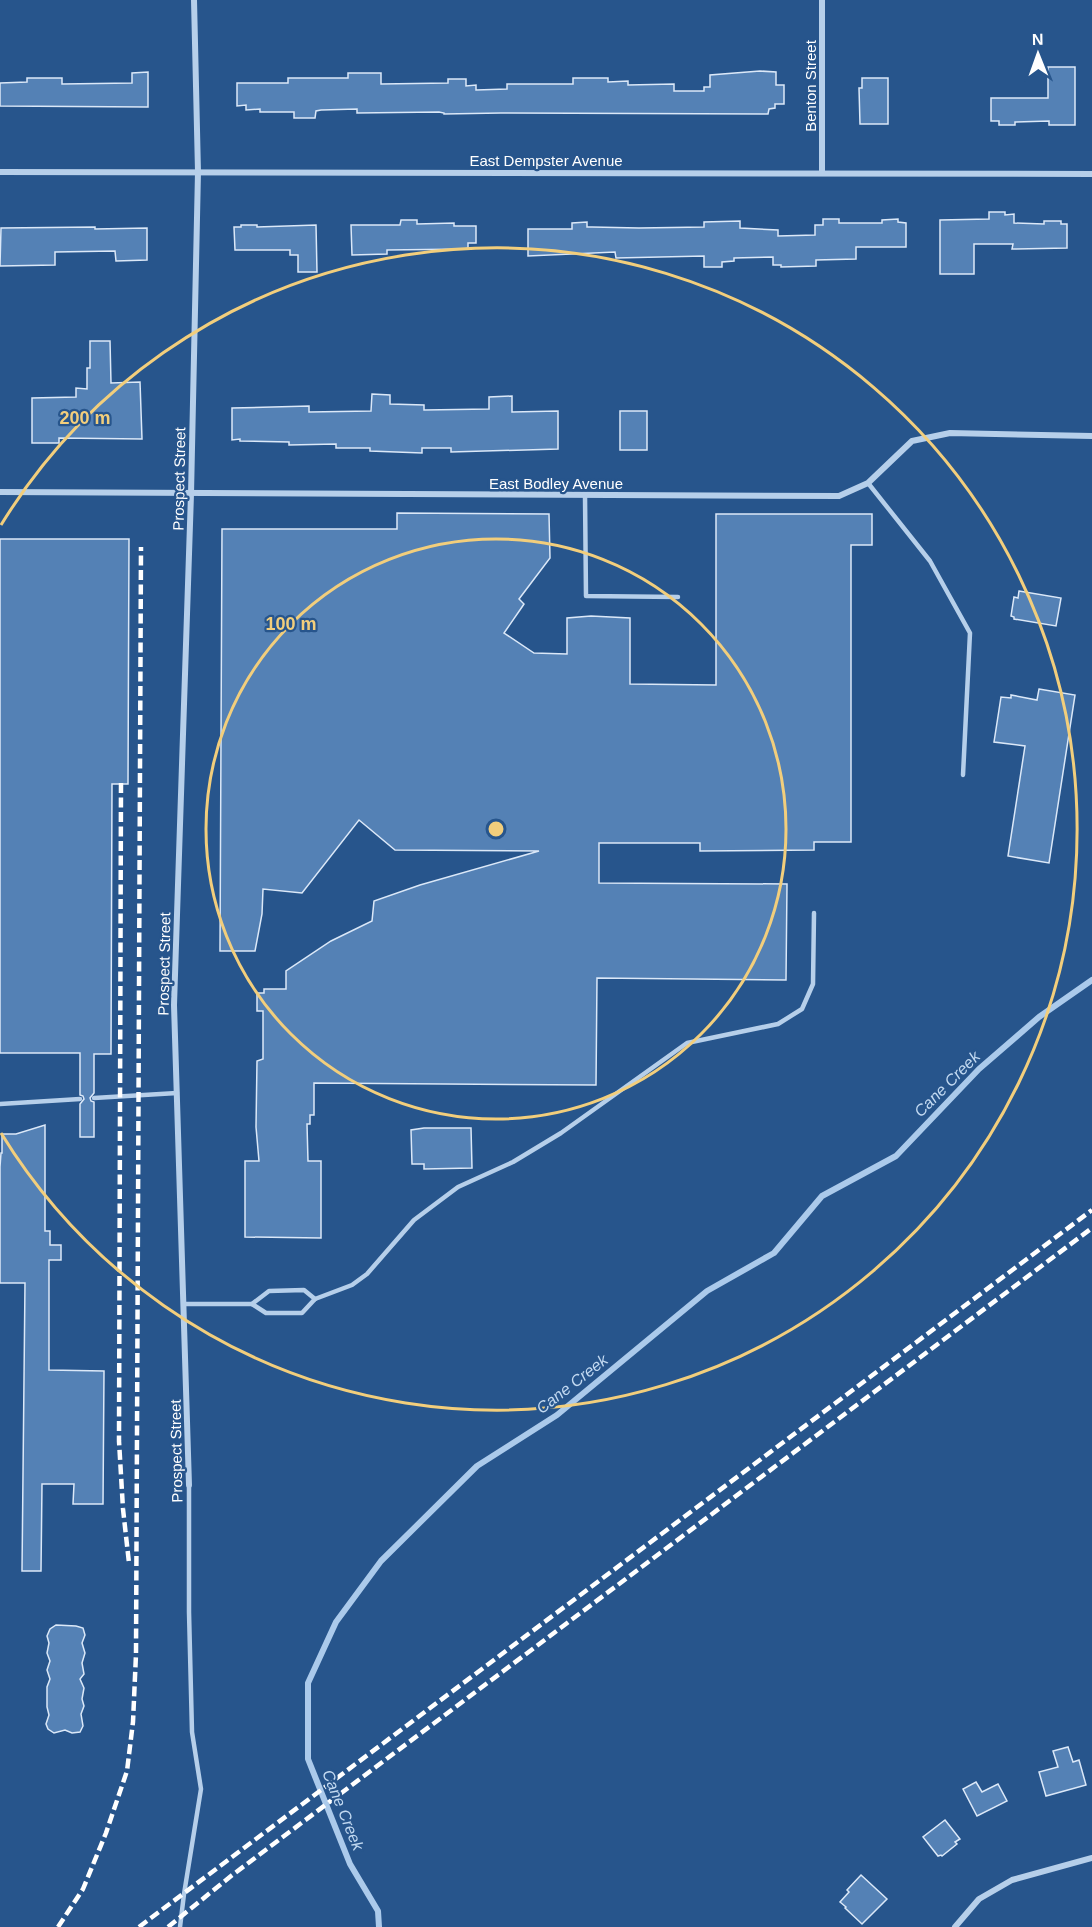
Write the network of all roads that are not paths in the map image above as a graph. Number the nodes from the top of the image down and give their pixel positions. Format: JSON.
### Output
{"nodes":[{"id":1,"x":194,"y":0,"type":"edge"},
{"id":2,"x":822,"y":0,"type":"edge"},
{"id":3,"x":0,"y":172,"type":"edge"},
{"id":4,"x":198,"y":172,"type":"junction"},
{"id":5,"x":822,"y":172,"type":"junction"},
{"id":6,"x":1092,"y":174,"type":"edge"},
{"id":7,"x":1092,"y":436,"type":"edge"},
{"id":8,"x":868,"y":483,"type":"junction"},
{"id":9,"x":0,"y":492,"type":"edge"},
{"id":10,"x":191,"y":494,"type":"junction"},
{"id":11,"x":585,"y":495,"type":"junction"},
{"id":12,"x":678,"y":597,"type":"dead end"},
{"id":13,"x":963,"y":775,"type":"dead end"},
{"id":14,"x":814,"y":913,"type":"dead end"},
{"id":15,"x":177,"y":1093,"type":"junction"},
{"id":16,"x":94,"y":1098,"type":"dead end"},
{"id":17,"x":80,"y":1099,"type":"dead end"},
{"id":18,"x":0,"y":1104,"type":"edge"},
{"id":19,"x":315,"y":1299,"type":"junction"},
{"id":20,"x":184,"y":1304,"type":"junction"},
{"id":21,"x":252,"y":1304,"type":"junction"},
{"id":22,"x":189,"y":1485,"type":"joint"},
{"id":23,"x":1092,"y":1858,"type":"edge"},
{"id":24,"x":180,"y":1927,"type":"edge"},
{"id":25,"x":955,"y":1927,"type":"edge"}],
"edges":[{"from":1,"to":4,"type":"street","name":"Prospect Street"},
{"from":2,"to":5,"type":"street","name":"Benton Street"},
{"from":3,"to":4,"type":"street","name":"East Dempster Avenue"},
{"from":4,"to":5,"type":"street","name":"East Dempster Avenue"},
{"from":4,"to":10,"type":"street","name":"Prospect Street"},
{"from":5,"to":6,"type":"street","name":"East Dempster Avenue"},
{"from":7,"to":8,"type":"street","name":"East Bodley Avenue"},
{"from":8,"to":11,"type":"street","name":"East Bodley Avenue"},
{"from":8,"to":13,"type":"lane"},
{"from":9,"to":10,"type":"street","name":"East Bodley Avenue"},
{"from":10,"to":11,"type":"street","name":"East Bodley Avenue"},
{"from":10,"to":15,"type":"street","name":"Prospect Street"},
{"from":11,"to":12,"type":"lane"},
{"from":14,"to":19,"type":"lane"},
{"from":15,"to":16,"type":"lane"},
{"from":15,"to":20,"type":"street","name":"Prospect Street"},
{"from":17,"to":18,"type":"lane"},
{"from":19,"to":21,"type":"lane"},
{"from":19,"to":21,"type":"lane"},
{"from":20,"to":21,"type":"lane"},
{"from":20,"to":22,"type":"street","name":"Prospect Street"},
{"from":22,"to":24,"type":"lane","name":"Prospect Street"},
{"from":23,"to":25,"type":"street"}]}
